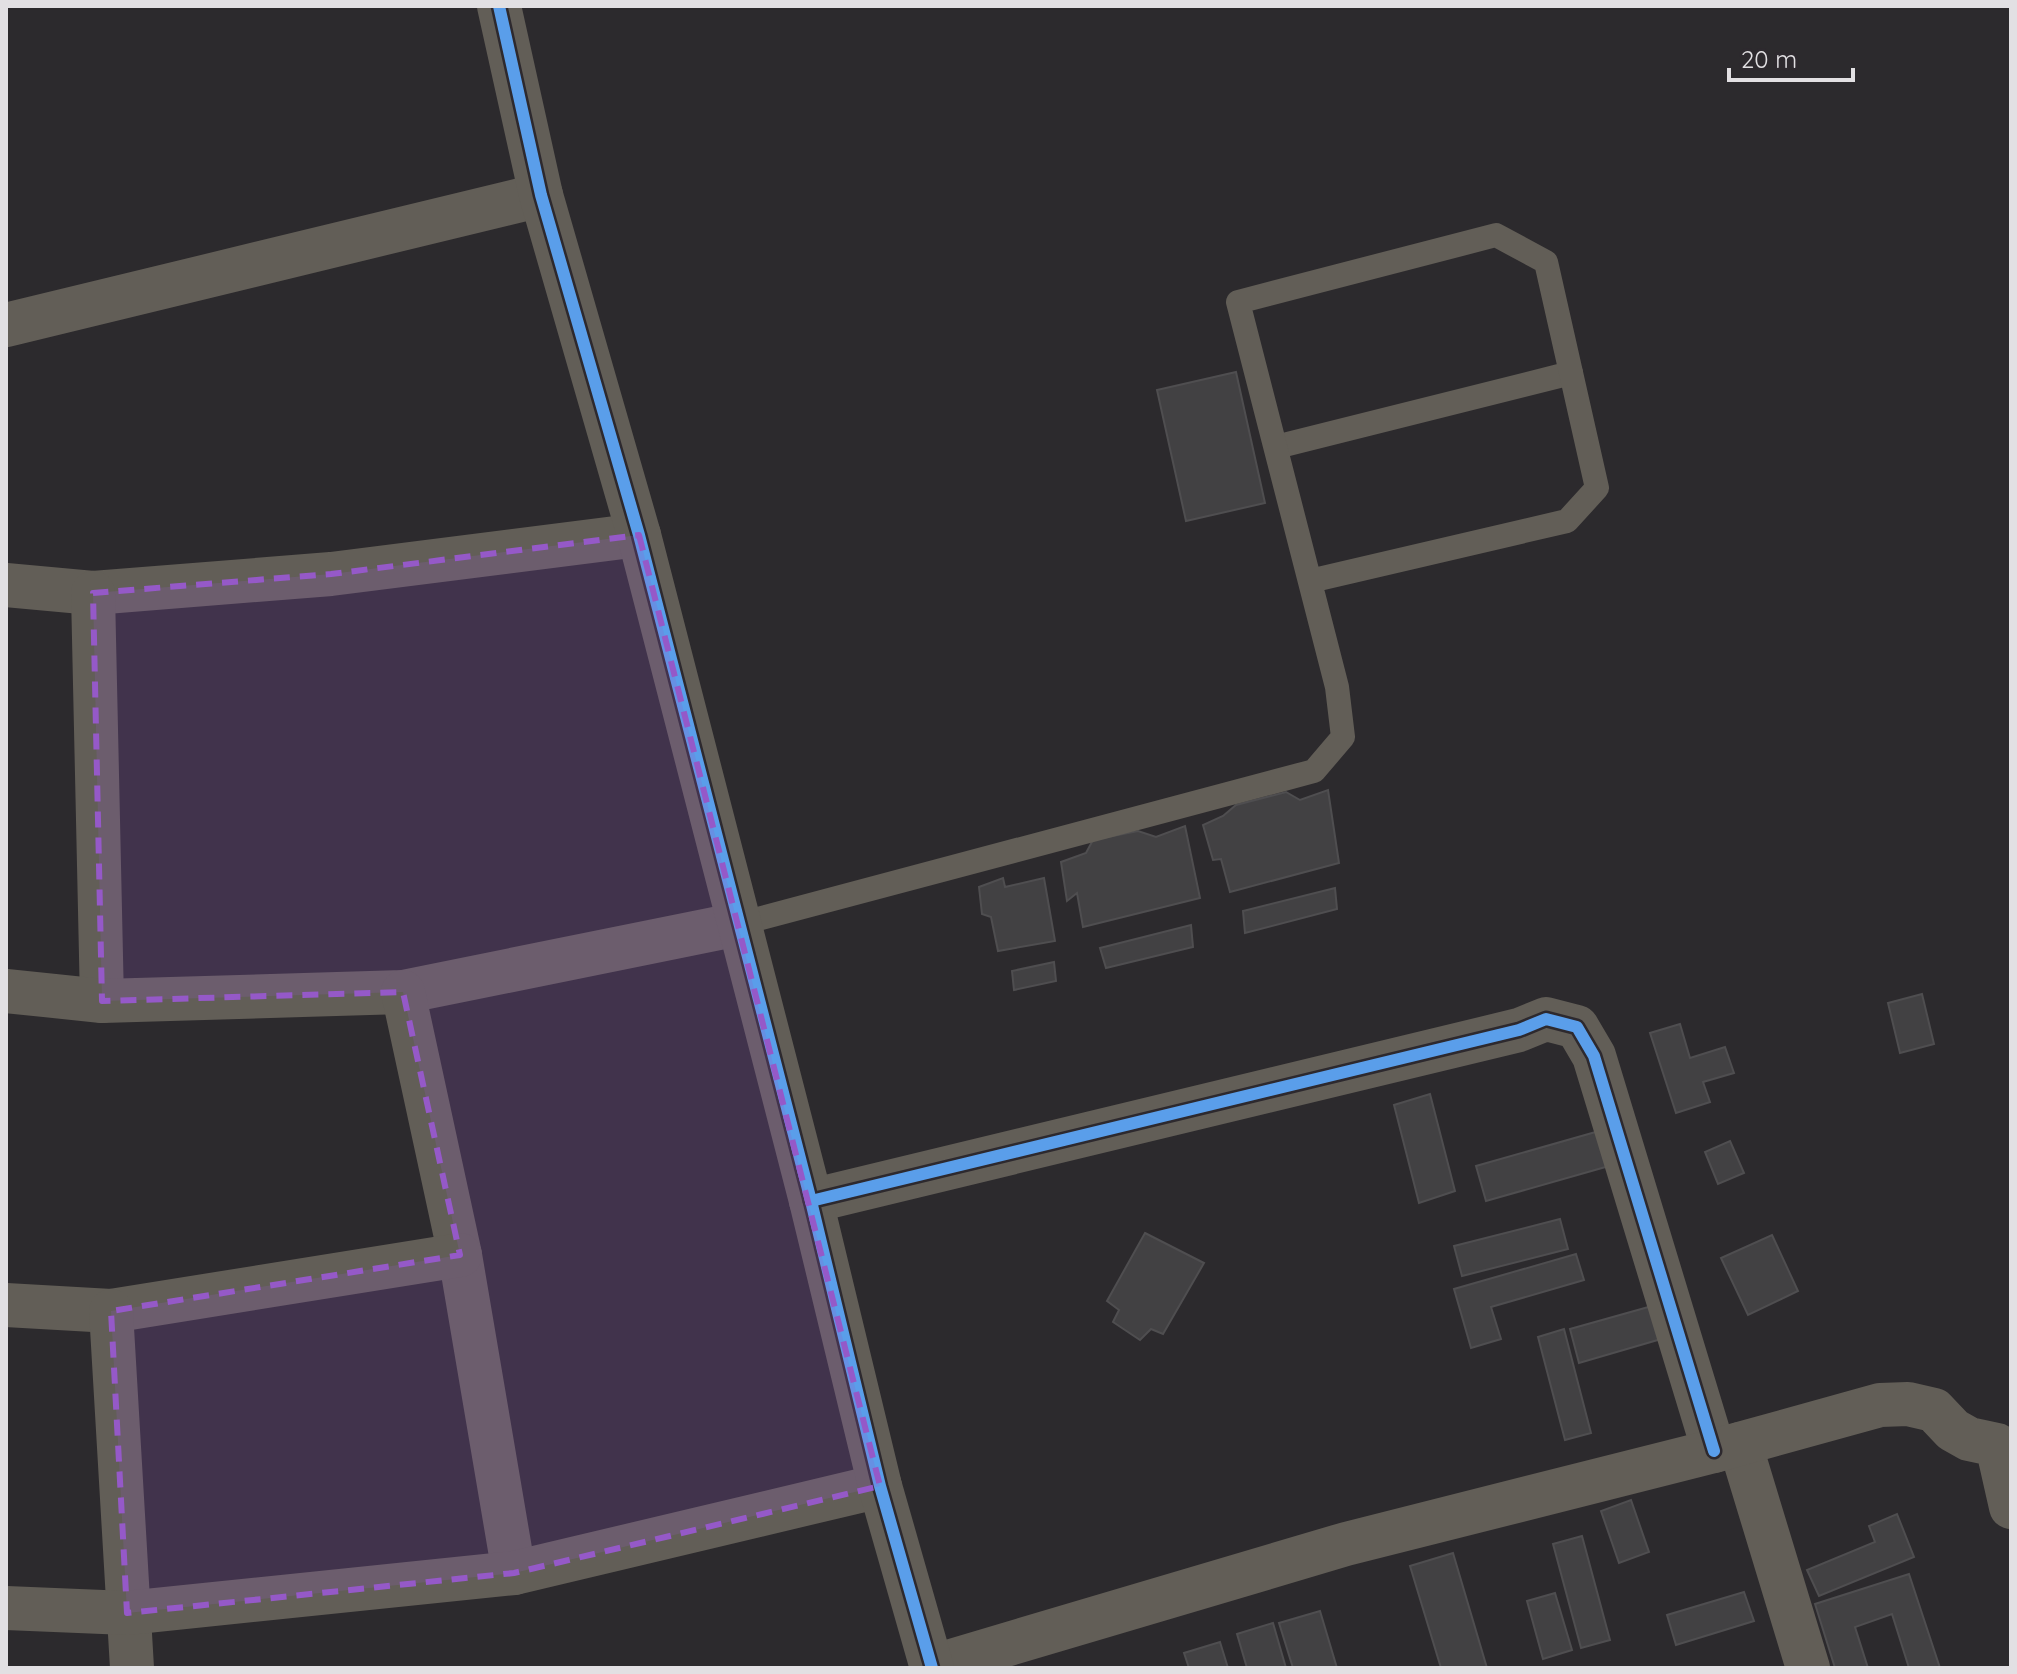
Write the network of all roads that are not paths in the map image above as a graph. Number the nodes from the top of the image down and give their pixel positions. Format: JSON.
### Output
{"nodes":[{"id":1,"x":499,"y":6,"type":"edge"},
{"id":2,"x":541,"y":195,"type":"junction"},
{"id":3,"x":6,"y":325,"type":"edge"},
{"id":4,"x":1571,"y":373,"type":"junction"},
{"id":5,"x":1276,"y":447,"type":"junction"},
{"id":6,"x":639,"y":535,"type":"junction"},
{"id":7,"x":1310,"y":581,"type":"junction"},
{"id":8,"x":6,"y":585,"type":"edge"},
{"id":9,"x":93,"y":593,"type":"junction"},
{"id":10,"x":739,"y":924,"type":"junction"},
{"id":11,"x":6,"y":991,"type":"edge"},
{"id":12,"x":403,"y":992,"type":"junction"},
{"id":13,"x":102,"y":1001,"type":"junction"},
{"id":14,"x":811,"y":1201,"type":"junction"},
{"id":15,"x":460,"y":1255,"type":"junction"},
{"id":16,"x":6,"y":1305,"type":"edge"},
{"id":17,"x":111,"y":1311,"type":"junction"},
{"id":18,"x":1727,"y":1448,"type":"junction"},
{"id":19,"x":880,"y":1486,"type":"junction"},
{"id":20,"x":2011,"y":1507,"type":"edge"},
{"id":21,"x":514,"y":1573,"type":"junction"},
{"id":22,"x":6,"y":1608,"type":"edge"},
{"id":23,"x":127,"y":1613,"type":"junction"},
{"id":24,"x":132,"y":1668,"type":"edge"},
{"id":25,"x":932,"y":1668,"type":"edge"},
{"id":26,"x":1808,"y":1668,"type":"edge"}],
"edges":[{"from":1,"to":2,"type":"street"},
{"from":2,"to":3,"type":"street"},
{"from":2,"to":6,"type":"street"},
{"from":4,"to":5,"type":"lane"},
{"from":4,"to":5,"type":"lane"},
{"from":4,"to":7,"type":"lane"},
{"from":5,"to":7,"type":"lane"},
{"from":6,"to":9,"type":"street"},
{"from":6,"to":10,"type":"street"},
{"from":7,"to":10,"type":"lane"},
{"from":8,"to":9,"type":"street"},
{"from":9,"to":13,"type":"street"},
{"from":10,"to":12,"type":"street"},
{"from":10,"to":14,"type":"street"},
{"from":11,"to":13,"type":"street"},
{"from":12,"to":13,"type":"street"},
{"from":12,"to":15,"type":"street"},
{"from":14,"to":18,"type":"street"},
{"from":14,"to":19,"type":"street"},
{"from":15,"to":17,"type":"street"},
{"from":15,"to":21,"type":"street"},
{"from":16,"to":17,"type":"street"},
{"from":17,"to":23,"type":"street"},
{"from":18,"to":20,"type":"street"},
{"from":18,"to":25,"type":"street"},
{"from":18,"to":26,"type":"street"},
{"from":19,"to":21,"type":"street"},
{"from":19,"to":25,"type":"street"},
{"from":21,"to":23,"type":"street"},
{"from":22,"to":23,"type":"street"},
{"from":23,"to":24,"type":"street"}]}
